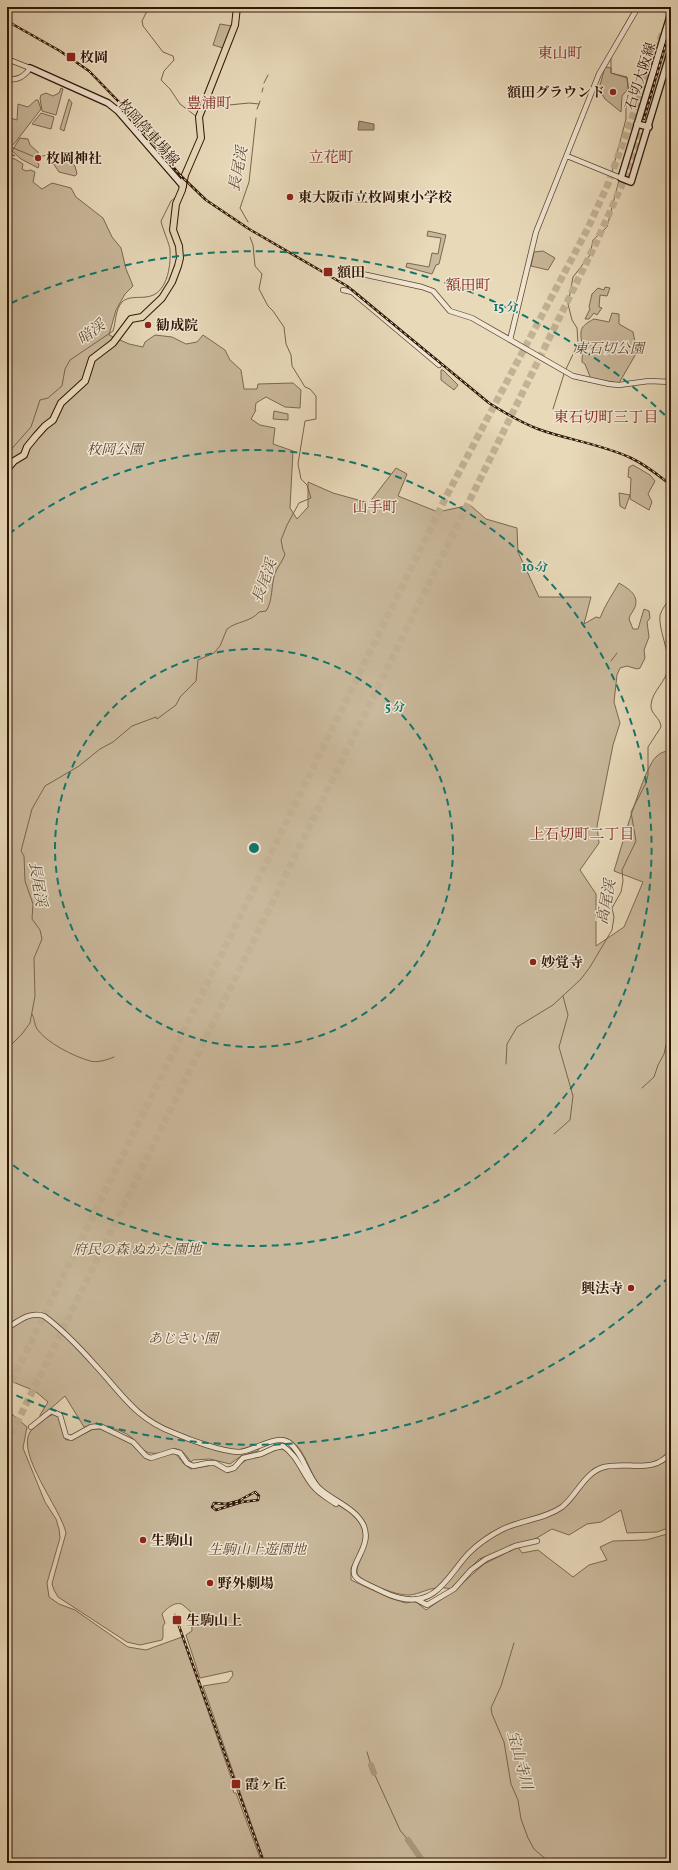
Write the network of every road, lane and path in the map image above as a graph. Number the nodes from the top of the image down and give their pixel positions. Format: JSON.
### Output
{"nodes":[{"id":1,"x":237,"y":7,"type":"edge"},
{"id":2,"x":638,"y":7,"type":"edge"},
{"id":3,"x":671,"y":13,"type":"edge"},
{"id":4,"x":671,"y":50,"type":"edge"},
{"id":5,"x":7,"y":59,"type":"edge"},
{"id":6,"x":30,"y":68,"type":"junction"},
{"id":7,"x":7,"y":78,"type":"edge"},
{"id":8,"x":637,"y":124,"type":"junction"},
{"id":9,"x":649,"y":127,"type":"junction"},
{"id":10,"x":567,"y":156,"type":"junction"},
{"id":11,"x":621,"y":178,"type":"junction"},
{"id":12,"x":182,"y":186,"type":"junction"},
{"id":13,"x":353,"y":272,"type":"dead end"},
{"id":14,"x":343,"y":290,"type":"dead end"},
{"id":15,"x":510,"y":340,"type":"junction"},
{"id":16,"x":439,"y":365,"type":"dead end"},
{"id":17,"x":671,"y":382,"type":"edge"},
{"id":18,"x":7,"y":469,"type":"edge"},
{"id":19,"x":8,"y":1327,"type":"edge"},
{"id":20,"x":31,"y":1427,"type":"dead end"},
{"id":21,"x":671,"y":1452,"type":"edge"},
{"id":22,"x":341,"y":1504,"type":"junction"},
{"id":23,"x":537,"y":1541,"type":"dead end"},
{"id":24,"x":416,"y":1599,"type":"junction"}],
"edges":[{"from":1,"to":12,"type":"highway"},
{"from":2,"to":10,"type":"street"},
{"from":3,"to":8,"type":"main road","name":"石切大阪線"},
{"from":4,"to":9,"type":"main road","name":"石切大阪線"},
{"from":5,"to":6,"type":"street"},
{"from":6,"to":7,"type":"street"},
{"from":6,"to":12,"type":"main road","name":"枚岡停車場線"},
{"from":8,"to":9,"type":"main road","name":"石切大阪線"},
{"from":8,"to":11,"type":"main road","name":"石切大阪線"},
{"from":9,"to":11,"type":"main road","name":"石切大阪線"},
{"from":10,"to":11,"type":"street"},
{"from":10,"to":15,"type":"street"},
{"from":12,"to":18,"type":"highway"},
{"from":13,"to":15,"type":"street"},
{"from":14,"to":16,"type":"street"},
{"from":15,"to":17,"type":"street"},
{"from":19,"to":22,"type":"street"},
{"from":20,"to":22,"type":"street"},
{"from":21,"to":24,"type":"street"},
{"from":22,"to":24,"type":"street"},
{"from":23,"to":24,"type":"street"}]}
